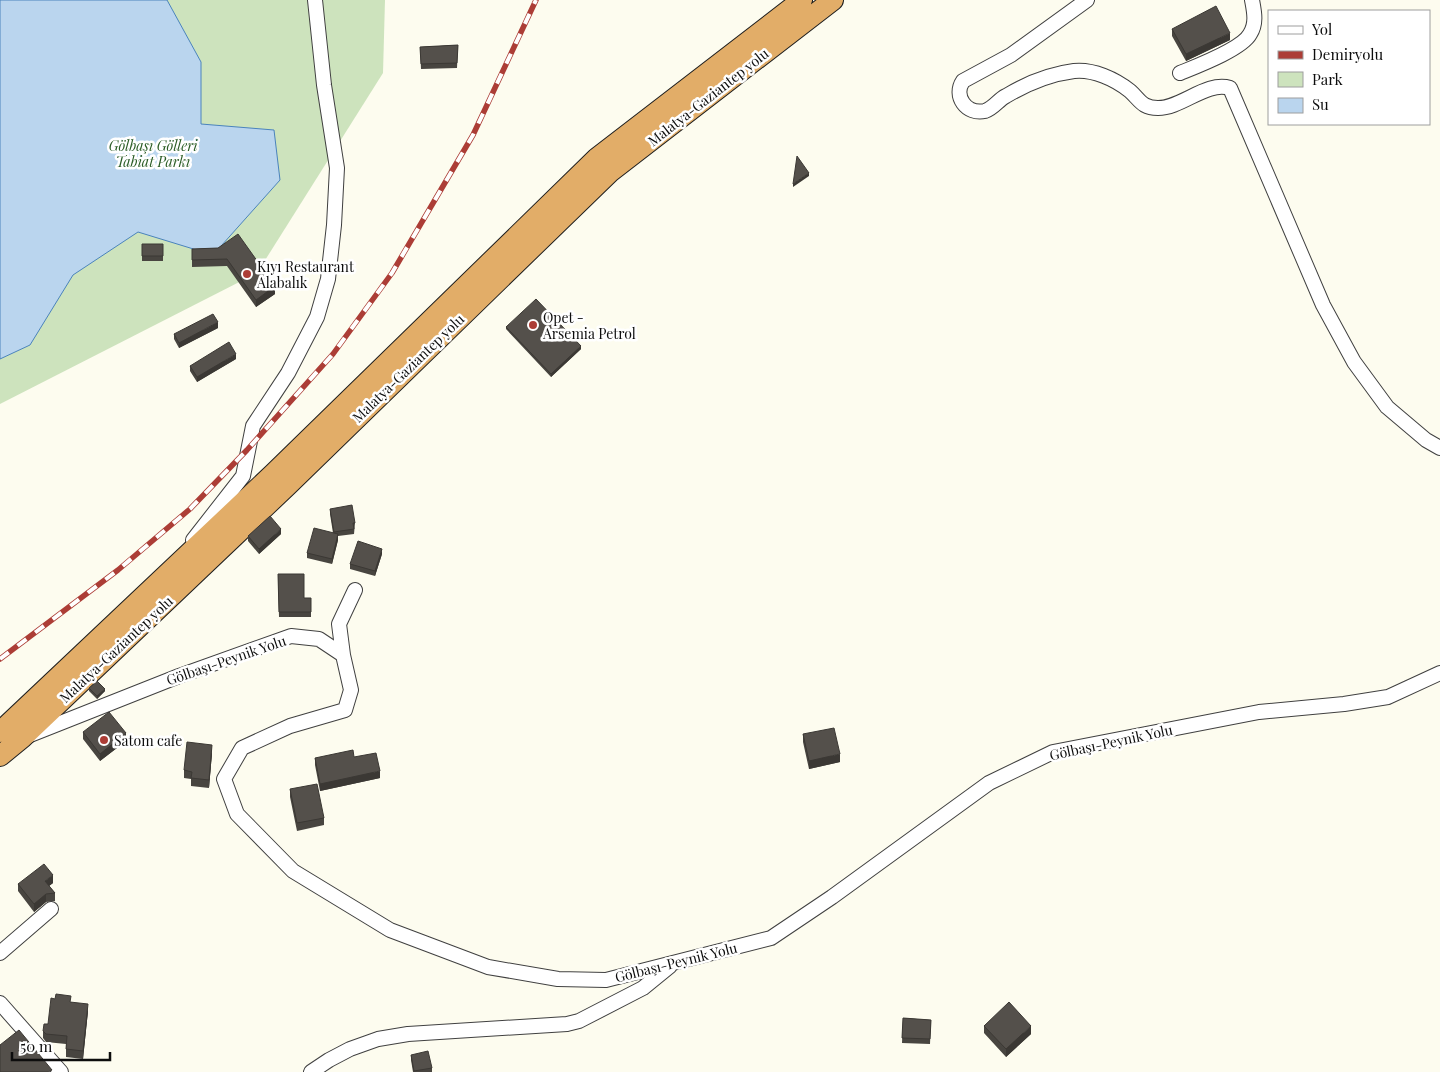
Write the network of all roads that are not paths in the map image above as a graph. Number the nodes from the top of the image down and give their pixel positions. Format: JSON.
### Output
{"nodes":[{"id":1,"x":315,"y":0,"type":"edge"},
{"id":2,"x":802,"y":0,"type":"edge"},
{"id":3,"x":833,"y":0,"type":"edge"},
{"id":4,"x":1087,"y":0,"type":"edge"},
{"id":5,"x":1252,"y":0,"type":"edge"},
{"id":6,"x":1180,"y":74,"type":"dead end"},
{"id":7,"x":1440,"y":448,"type":"edge"},
{"id":8,"x":168,"y":573,"type":"junction"},
{"id":9,"x":355,"y":590,"type":"dead end"},
{"id":10,"x":343,"y":655,"type":"junction"},
{"id":11,"x":1440,"y":673,"type":"edge"},
{"id":12,"x":8,"y":729,"type":"edge"},
{"id":13,"x":0,"y":756,"type":"edge"},
{"id":14,"x":51,"y":909,"type":"dead end"},
{"id":15,"x":0,"y":954,"type":"edge"},
{"id":16,"x":675,"y":963,"type":"junction"},
{"id":17,"x":0,"y":1003,"type":"edge"},
{"id":18,"x":60,"y":1072,"type":"edge"},
{"id":19,"x":311,"y":1072,"type":"edge"}],
"edges":[{"from":1,"to":8,"type":"street"},
{"from":2,"to":8,"type":"highway","name":"Malatya-Gaziantep yolu"},
{"from":3,"to":12,"type":"highway","name":"Malatya-Gaziantep yolu"},
{"from":4,"to":7,"type":"street"},
{"from":5,"to":6,"type":"street"},
{"from":8,"to":12,"type":"highway","name":"Malatya-Gaziantep yolu"},
{"from":9,"to":10,"type":"street"},
{"from":10,"to":12,"type":"street","name":"Gölbaşı-Peynik Yolu"},
{"from":10,"to":16,"type":"street","name":"Gölbaşı-Peynik Yolu"},
{"from":11,"to":16,"type":"street","name":"Gölbaşı-Peynik Yolu"},
{"from":12,"to":13,"type":"highway","name":"Malatya-Gaziantep yolu"},
{"from":14,"to":15,"type":"street"},
{"from":16,"to":19,"type":"street"},
{"from":17,"to":18,"type":"street"}]}
